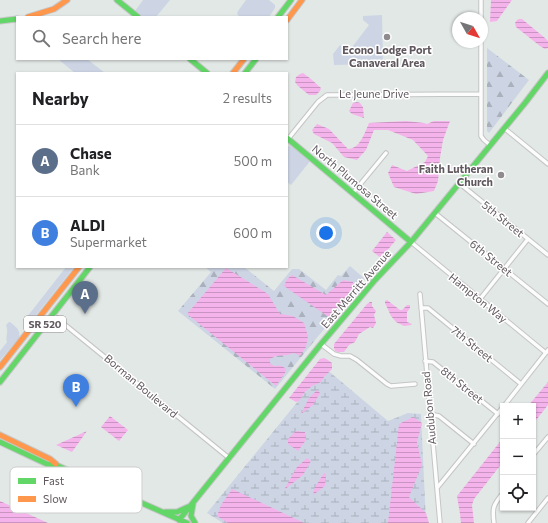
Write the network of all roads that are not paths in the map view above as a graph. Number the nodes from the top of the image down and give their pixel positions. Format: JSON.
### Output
{"nodes":[{"id":1,"x":67,"y":0,"type":"edge"},
{"id":2,"x":117,"y":0,"type":"edge"},
{"id":3,"x":291,"y":0,"type":"edge"},
{"id":4,"x":302,"y":0,"type":"edge"},
{"id":5,"x":481,"y":0,"type":"edge"},
{"id":6,"x":481,"y":12,"type":"edge"},
{"id":7,"x":32,"y":16,"type":"edge"},
{"id":8,"x":137,"y":16,"type":"edge"},
{"id":9,"x":279,"y":16,"type":"edge"},
{"id":10,"x":16,"y":19,"type":"edge"},
{"id":11,"x":288,"y":19,"type":"edge"},
{"id":12,"x":0,"y":21,"type":"edge"},
{"id":13,"x":481,"y":48,"type":"edge"},
{"id":14,"x":191,"y":60,"type":"edge"},
{"id":15,"x":243,"y":60,"type":"edge"},
{"id":16,"x":255,"y":60,"type":"edge"},
{"id":17,"x":206,"y":72,"type":"edge"},
{"id":18,"x":234,"y":72,"type":"edge"},
{"id":19,"x":246,"y":72,"type":"edge"},
{"id":20,"x":548,"y":73,"type":"edge"},
{"id":21,"x":480,"y":94,"type":"junction"},
{"id":22,"x":504,"y":128,"type":"junction"},
{"id":23,"x":288,"y":139,"type":"edge"},
{"id":24,"x":490,"y":145,"type":"junction"},
{"id":25,"x":386,"y":153,"type":"dead end"},
{"id":26,"x":548,"y":164,"type":"edge"},
{"id":27,"x":459,"y":183,"type":"junction"},
{"id":28,"x":353,"y":193,"type":"junction"},
{"id":29,"x":435,"y":213,"type":"junction"},
{"id":30,"x":528,"y":239,"type":"junction"},
{"id":31,"x":411,"y":242,"type":"junction"},
{"id":32,"x":548,"y":255,"type":"edge"},
{"id":33,"x":78,"y":268,"type":"edge"},
{"id":34,"x":89,"y":268,"type":"edge"},
{"id":35,"x":504,"y":269,"type":"junction"},
{"id":36,"x":60,"y":292,"type":"junction"},
{"id":37,"x":420,"y":294,"type":"dead end"},
{"id":38,"x":480,"y":299,"type":"junction"},
{"id":39,"x":548,"y":304,"type":"edge"},
{"id":40,"x":421,"y":308,"type":"junction"},
{"id":41,"x":53,"y":315,"type":"junction"},
{"id":42,"x":29,"y":331,"type":"junction"},
{"id":43,"x":321,"y":344,"type":"junction"},
{"id":44,"x":547,"y":352,"type":"edge"},
{"id":45,"x":425,"y":362,"type":"junction"},
{"id":46,"x":14,"y":363,"type":"junction"},
{"id":47,"x":0,"y":367,"type":"edge"},
{"id":48,"x":0,"y":382,"type":"edge"},
{"id":49,"x":415,"y":384,"type":"dead end"},
{"id":50,"x":521,"y":384,"type":"junction"},
{"id":51,"x":506,"y":403,"type":"edge"},
{"id":52,"x":500,"y":411,"type":"edge"},
{"id":53,"x":430,"y":414,"type":"junction"},
{"id":54,"x":498,"y":414,"type":"junction"},
{"id":55,"x":0,"y":435,"type":"edge"},
{"id":56,"x":548,"y":437,"type":"edge"},
{"id":57,"x":0,"y":442,"type":"edge"},
{"id":58,"x":474,"y":444,"type":"junction"},
{"id":59,"x":536,"y":452,"type":"edge"},
{"id":60,"x":228,"y":458,"type":"junction"},
{"id":61,"x":56,"y":465,"type":"junction"},
{"id":62,"x":61,"y":467,"type":"edge"},
{"id":63,"x":437,"y":488,"type":"junction"},
{"id":64,"x":500,"y":497,"type":"edge"},
{"id":65,"x":548,"y":498,"type":"edge"},
{"id":66,"x":142,"y":503,"type":"edge"},
{"id":67,"x":192,"y":504,"type":"junction"},
{"id":68,"x":162,"y":512,"type":"junction"},
{"id":69,"x":179,"y":520,"type":"junction"},
{"id":70,"x":187,"y":523,"type":"edge"},
{"id":71,"x":195,"y":523,"type":"edge"},
{"id":72,"x":440,"y":523,"type":"edge"},
{"id":73,"x":494,"y":523,"type":"edge"},
{"id":74,"x":528,"y":523,"type":"edge"}],
"edges":[{"from":1,"to":7,"type":"street"},
{"from":2,"to":8,"type":"street"},
{"from":3,"to":9,"type":"street"},
{"from":4,"to":11,"type":"street"},
{"from":5,"to":6,"type":"street"},
{"from":10,"to":12,"type":"street"},
{"from":13,"to":21,"type":"street"},
{"from":14,"to":17,"type":"street"},
{"from":15,"to":18,"type":"street"},
{"from":16,"to":19,"type":"street"},
{"from":20,"to":22,"type":"street","name":"East Merritt Avenue"},
{"from":21,"to":23,"type":"street","name":"Le Jeune Drive"},
{"from":21,"to":24,"type":"street"},
{"from":22,"to":24,"type":"street","name":"East Merritt Avenue"},
{"from":22,"to":26,"type":"street"},
{"from":23,"to":28,"type":"street","name":"North Plumosa Street"},
{"from":24,"to":27,"type":"street","name":"East Merritt Avenue"},
{"from":25,"to":28,"type":"street"},
{"from":27,"to":29,"type":"street","name":"East Merritt Avenue"},
{"from":27,"to":30,"type":"street","name":"5th Street"},
{"from":28,"to":31,"type":"street","name":"North Plumosa Street"},
{"from":29,"to":31,"type":"street","name":"East Merritt Avenue"},
{"from":29,"to":35,"type":"street","name":"6th Street"},
{"from":30,"to":32,"type":"street","name":"5th Street"},
{"from":30,"to":35,"type":"street"},
{"from":31,"to":38,"type":"street","name":"Hampton Way"},
{"from":31,"to":43,"type":"street","name":"East Merritt Avenue"},
{"from":33,"to":36,"type":"street","number":"SR 520"},
{"from":34,"to":41,"type":"street","number":"SR 520"},
{"from":35,"to":38,"type":"street"},
{"from":35,"to":39,"type":"street","name":"6th Street"},
{"from":36,"to":41,"type":"street"},
{"from":36,"to":42,"type":"street","number":"SR 520"},
{"from":37,"to":40,"type":"street","name":"Audubon Road"},
{"from":38,"to":44,"type":"street","name":"Hampton Way"},
{"from":40,"to":45,"type":"street","name":"Audubon Road"},
{"from":40,"to":50,"type":"street","name":"7th Street"},
{"from":41,"to":46,"type":"street","number":"SR 520"},
{"from":41,"to":60,"type":"street","name":"Borman Boulevard"},
{"from":42,"to":46,"type":"street"},
{"from":42,"to":47,"type":"street","number":"SR 520"},
{"from":43,"to":49,"type":"street"},
{"from":43,"to":60,"type":"street","name":"East Merritt Avenue"},
{"from":44,"to":50,"type":"street"},
{"from":45,"to":53,"type":"street","name":"Audubon Road"},
{"from":45,"to":54,"type":"street","name":"8th Street"},
{"from":46,"to":48,"type":"street","number":"SR 520"},
{"from":50,"to":51,"type":"street"},
{"from":52,"to":54,"type":"street"},
{"from":53,"to":58,"type":"street"},
{"from":53,"to":63,"type":"street","name":"Audubon Road"},
{"from":54,"to":58,"type":"street"},
{"from":55,"to":61,"type":"street"},
{"from":56,"to":59,"type":"street"},
{"from":57,"to":61,"type":"street"},
{"from":58,"to":63,"type":"street"},
{"from":60,"to":67,"type":"street","name":"East Merritt Avenue"},
{"from":61,"to":62,"type":"street"},
{"from":63,"to":72,"type":"street","name":"Audubon Road"},
{"from":64,"to":73,"type":"street"},
{"from":65,"to":74,"type":"street"},
{"from":66,"to":68,"type":"street"},
{"from":67,"to":68,"type":"street"},
{"from":67,"to":69,"type":"street","name":"East Merritt Avenue"},
{"from":67,"to":71,"type":"street"},
{"from":68,"to":69,"type":"street"},
{"from":69,"to":70,"type":"street"}]}
